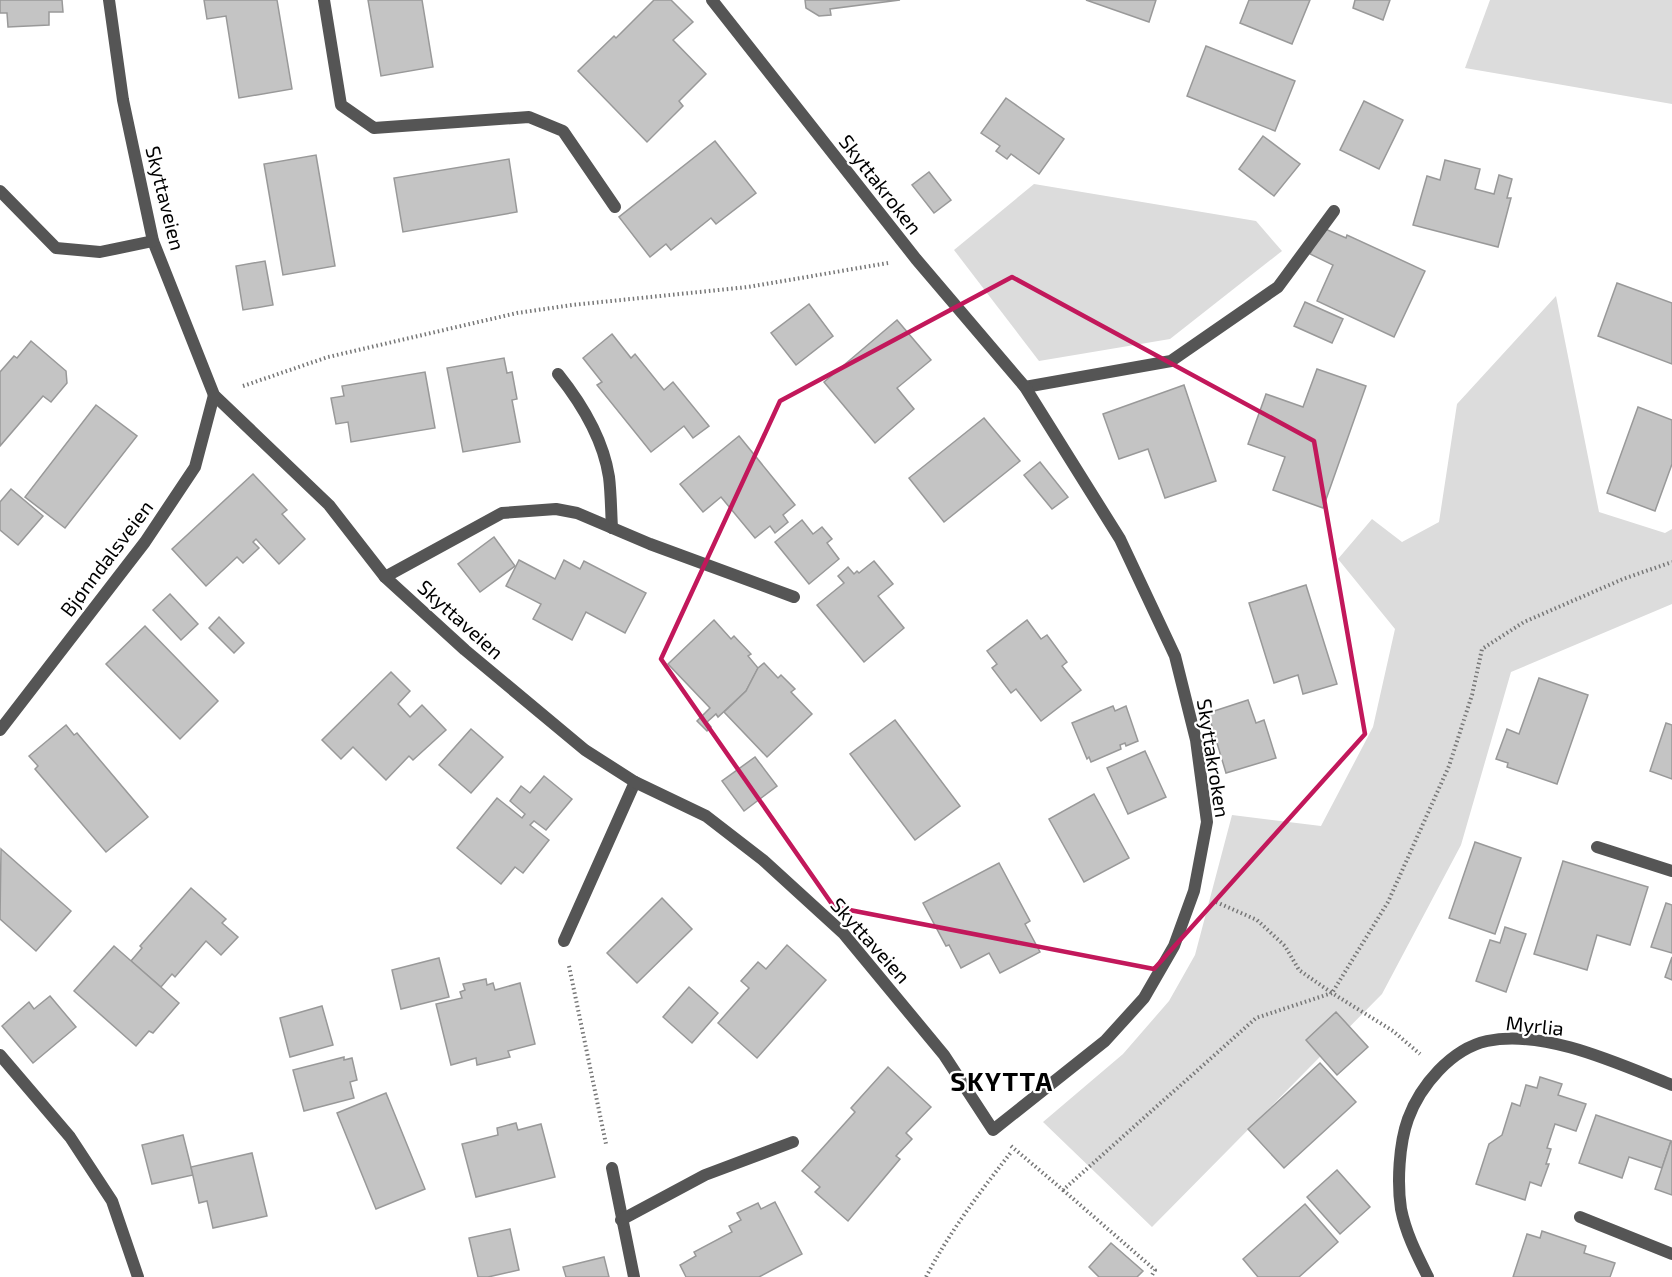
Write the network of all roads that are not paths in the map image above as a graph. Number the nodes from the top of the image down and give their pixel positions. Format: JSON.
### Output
{"nodes":[{"id":1,"x":109,"y":0,"type":"edge"},
{"id":2,"x":324,"y":0,"type":"edge"},
{"id":3,"x":712,"y":0,"type":"edge"},
{"id":4,"x":0,"y":191,"type":"edge"},
{"id":5,"x":615,"y":207,"type":"dead end"},
{"id":6,"x":1334,"y":211,"type":"dead end"},
{"id":7,"x":153,"y":241,"type":"junction"},
{"id":8,"x":558,"y":374,"type":"dead end"},
{"id":9,"x":1025,"y":387,"type":"junction"},
{"id":10,"x":214,"y":395,"type":"junction"},
{"id":11,"x":612,"y":528,"type":"junction"},
{"id":12,"x":385,"y":577,"type":"junction"},
{"id":13,"x":794,"y":597,"type":"dead end"},
{"id":14,"x":0,"y":730,"type":"edge"},
{"id":15,"x":635,"y":782,"type":"junction"},
{"id":16,"x":1597,"y":847,"type":"dead end"},
{"id":17,"x":1672,"y":871,"type":"edge"},
{"id":18,"x":564,"y":941,"type":"road end"},
{"id":19,"x":0,"y":1055,"type":"edge"},
{"id":20,"x":1672,"y":1085,"type":"edge"},
{"id":21,"x":993,"y":1130,"type":"joint"},
{"id":22,"x":793,"y":1142,"type":"dead end"},
{"id":23,"x":612,"y":1168,"type":"road end"},
{"id":24,"x":1581,"y":1217,"type":"dead end"},
{"id":25,"x":621,"y":1220,"type":"junction"},
{"id":26,"x":1672,"y":1254,"type":"edge"},
{"id":27,"x":138,"y":1277,"type":"edge"},
{"id":28,"x":634,"y":1277,"type":"edge"},
{"id":29,"x":1428,"y":1277,"type":"edge"}],
"edges":[{"from":1,"to":7,"type":"street","name":"Skyttaveien"},
{"from":2,"to":5,"type":"street"},
{"from":3,"to":9,"type":"street","name":"Skyttakroken"},
{"from":4,"to":7,"type":"street"},
{"from":6,"to":9,"type":"street"},
{"from":7,"to":10,"type":"street","name":"Skyttaveien"},
{"from":8,"to":11,"type":"street"},
{"from":9,"to":21,"type":"street","name":"Skyttakroken"},
{"from":10,"to":12,"type":"street","name":"Skyttaveien"},
{"from":10,"to":14,"type":"street","name":"Bjønndalsveien"},
{"from":11,"to":12,"type":"street"},
{"from":11,"to":13,"type":"street"},
{"from":12,"to":15,"type":"street","name":"Skyttaveien"},
{"from":15,"to":18,"type":"street"},
{"from":15,"to":21,"type":"street","name":"Skyttaveien"},
{"from":16,"to":17,"type":"street"},
{"from":19,"to":27,"type":"street"},
{"from":20,"to":29,"type":"street","name":"Myrlia"},
{"from":22,"to":25,"type":"street"},
{"from":23,"to":25,"type":"street"},
{"from":24,"to":26,"type":"street"},
{"from":25,"to":28,"type":"street"}]}
